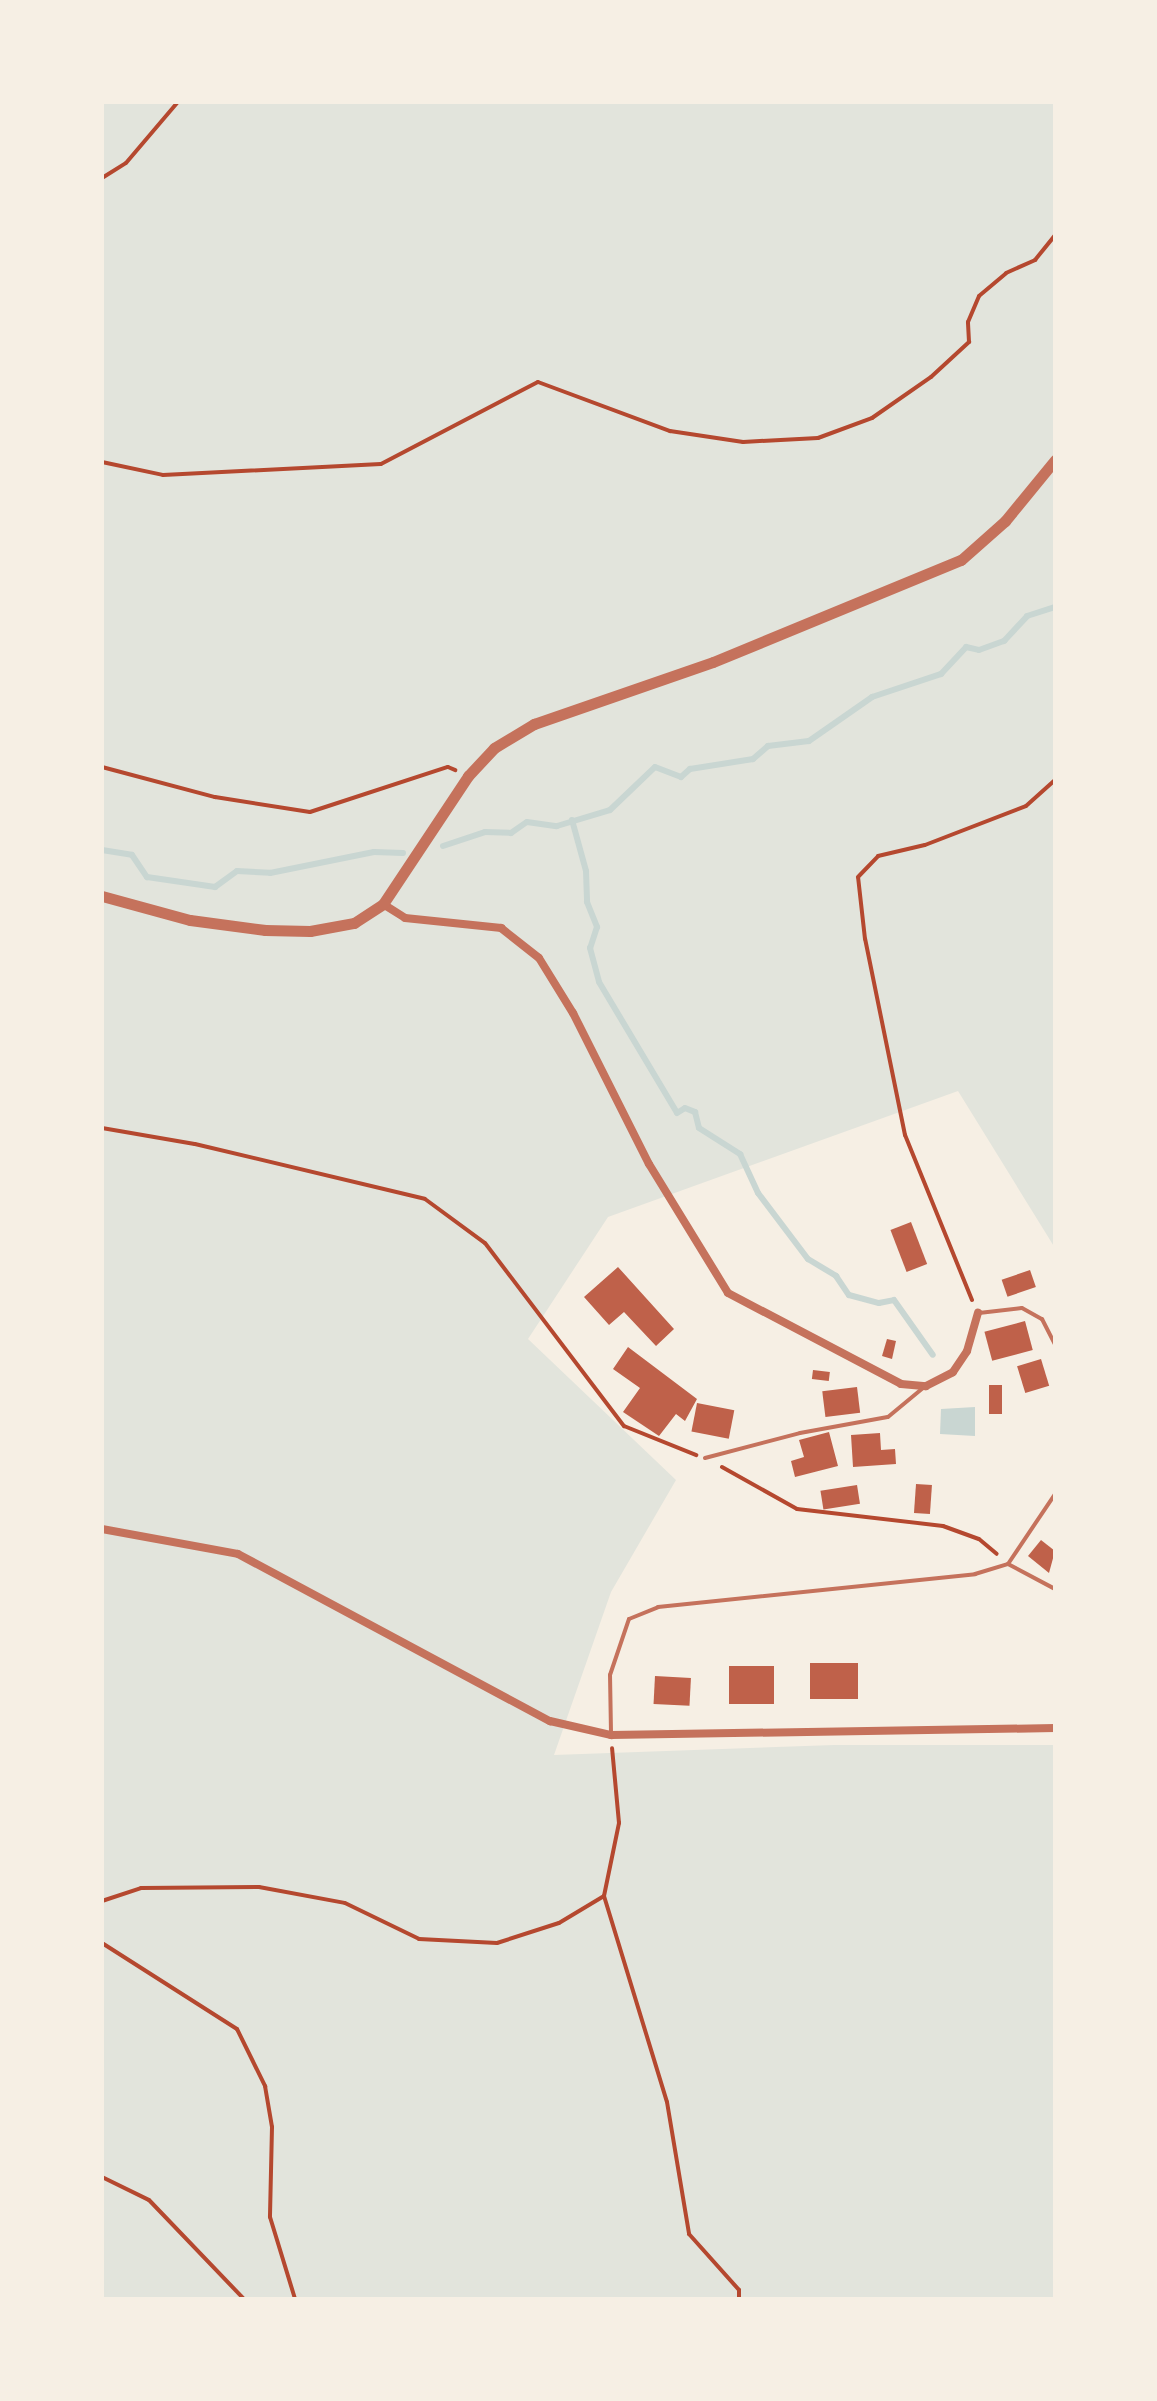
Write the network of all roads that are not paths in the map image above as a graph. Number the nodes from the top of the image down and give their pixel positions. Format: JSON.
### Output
{"nodes":[{"id":1,"x":1055,"y":460,"type":"edge"},
{"id":2,"x":102,"y":896,"type":"edge"},
{"id":3,"x":383,"y":904,"type":"junction"},
{"id":4,"x":978,"y":1313,"type":"joint"},
{"id":5,"x":1055,"y":1344,"type":"edge"},
{"id":6,"x":926,"y":1386,"type":"junction"},
{"id":7,"x":705,"y":1458,"type":"road end"},
{"id":8,"x":1055,"y":1494,"type":"edge"},
{"id":9,"x":102,"y":1529,"type":"edge"},
{"id":10,"x":1008,"y":1564,"type":"junction"},
{"id":11,"x":1055,"y":1589,"type":"edge"},
{"id":12,"x":1055,"y":1728,"type":"edge"},
{"id":13,"x":611,"y":1735,"type":"junction"}],
"edges":[{"from":1,"to":3,"type":"street"},
{"from":2,"to":3,"type":"street"},
{"from":3,"to":6,"type":"street"},
{"from":4,"to":5,"type":"lane"},
{"from":4,"to":6,"type":"street"},
{"from":6,"to":7,"type":"lane"},
{"from":8,"to":10,"type":"lane"},
{"from":9,"to":13,"type":"street"},
{"from":10,"to":11,"type":"lane"},
{"from":10,"to":13,"type":"lane"},
{"from":12,"to":13,"type":"street"}]}
